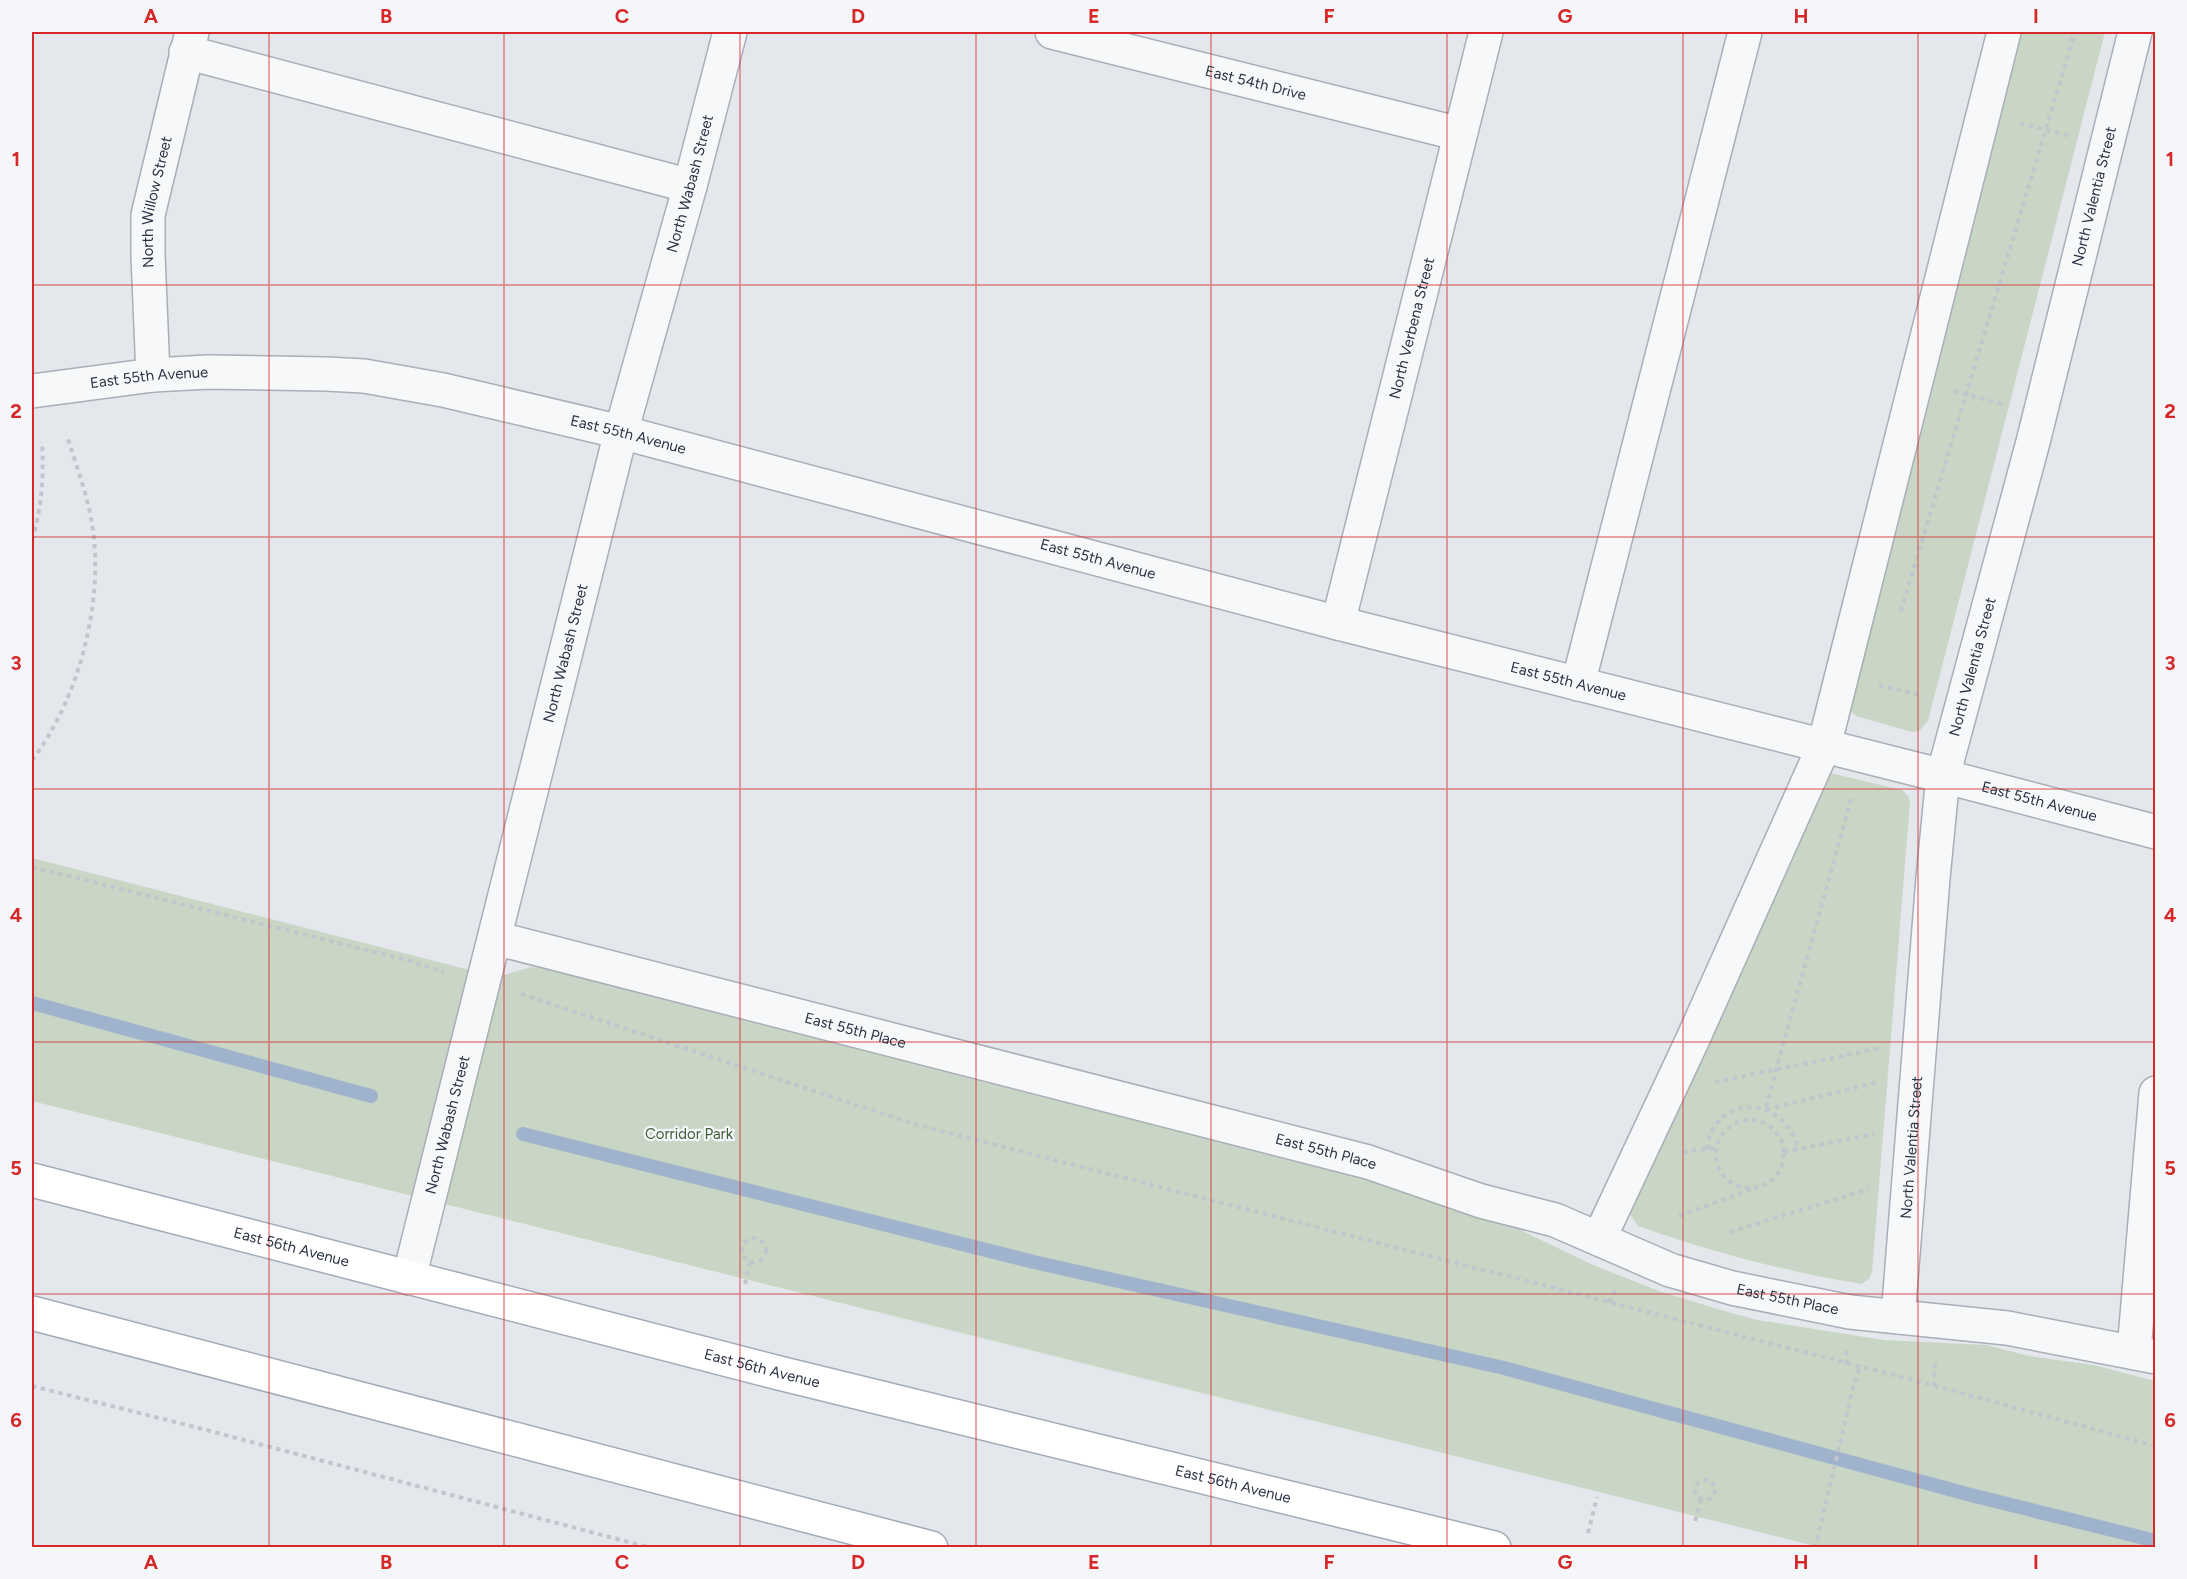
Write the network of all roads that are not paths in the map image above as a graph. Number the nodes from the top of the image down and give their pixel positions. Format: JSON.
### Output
{"nodes":[{"id":1,"x":730,"y":32,"type":"edge"},
{"id":2,"x":1052,"y":32,"type":"edge"},
{"id":3,"x":1486,"y":32,"type":"edge"},
{"id":4,"x":1745,"y":32,"type":"edge"},
{"id":5,"x":2004,"y":32,"type":"edge"},
{"id":6,"x":2135,"y":32,"type":"edge"},
{"id":7,"x":189,"y":42,"type":"edge"},
{"id":8,"x":1460,"y":134,"type":"junction"},
{"id":9,"x":690,"y":186,"type":"junction"},
{"id":10,"x":153,"y":375,"type":"junction"},
{"id":11,"x":32,"y":391,"type":"edge"},
{"id":12,"x":621,"y":432,"type":"junction"},
{"id":13,"x":1338,"y":623,"type":"junction"},
{"id":14,"x":1578,"y":684,"type":"junction"},
{"id":15,"x":1824,"y":746,"type":"junction"},
{"id":16,"x":1944,"y":776,"type":"junction"},
{"id":17,"x":2156,"y":832,"type":"edge"},
{"id":18,"x":495,"y":938,"type":"junction"},
{"id":19,"x":2156,"y":1093,"type":"edge"},
{"id":20,"x":2155,"y":1101,"type":"edge"},
{"id":21,"x":32,"y":1180,"type":"edge"},
{"id":22,"x":1599,"y":1239,"type":"junction"},
{"id":23,"x":409,"y":1278,"type":"junction"},
{"id":24,"x":32,"y":1313,"type":"edge"},
{"id":25,"x":1898,"y":1317,"type":"junction"},
{"id":26,"x":2145,"y":1354,"type":"edge"},
{"id":27,"x":931,"y":1548,"type":"edge"},
{"id":28,"x":1494,"y":1548,"type":"edge"}],
"edges":[{"from":1,"to":9,"type":"street","name":"North Wabash Street"},
{"from":2,"to":8,"type":"street","name":"East 54th Drive"},
{"from":3,"to":8,"type":"street","name":"North Verbena Street"},
{"from":4,"to":14,"type":"street"},
{"from":5,"to":15,"type":"street"},
{"from":6,"to":16,"type":"street","name":"North Valentia Street"},
{"from":7,"to":9,"type":"street"},
{"from":7,"to":10,"type":"street","name":"North Willow Street"},
{"from":8,"to":13,"type":"street","name":"North Verbena Street"},
{"from":9,"to":12,"type":"street","name":"North Wabash Street"},
{"from":10,"to":11,"type":"street","name":"East 55th Avenue"},
{"from":10,"to":12,"type":"street","name":"East 55th Avenue"},
{"from":12,"to":13,"type":"street","name":"East 55th Avenue"},
{"from":12,"to":18,"type":"street","name":"North Wabash Street"},
{"from":13,"to":14,"type":"street","name":"East 55th Avenue"},
{"from":14,"to":15,"type":"street","name":"East 55th Avenue"},
{"from":15,"to":16,"type":"street","name":"East 55th Avenue"},
{"from":15,"to":22,"type":"street"},
{"from":16,"to":17,"type":"street","name":"East 55th Avenue"},
{"from":16,"to":25,"type":"street","name":"North Valentia Street"},
{"from":18,"to":22,"type":"street","name":"East 55th Place"},
{"from":18,"to":23,"type":"street","name":"North Wabash Street"},
{"from":19,"to":20,"type":"street"},
{"from":20,"to":26,"type":"street"},
{"from":21,"to":23,"type":"main road","name":"East 56th Avenue"},
{"from":22,"to":25,"type":"street","name":"East 55th Place"},
{"from":23,"to":28,"type":"main road","name":"East 56th Avenue"},
{"from":24,"to":27,"type":"main road"},
{"from":25,"to":26,"type":"street","name":"East 55th Place"}]}
